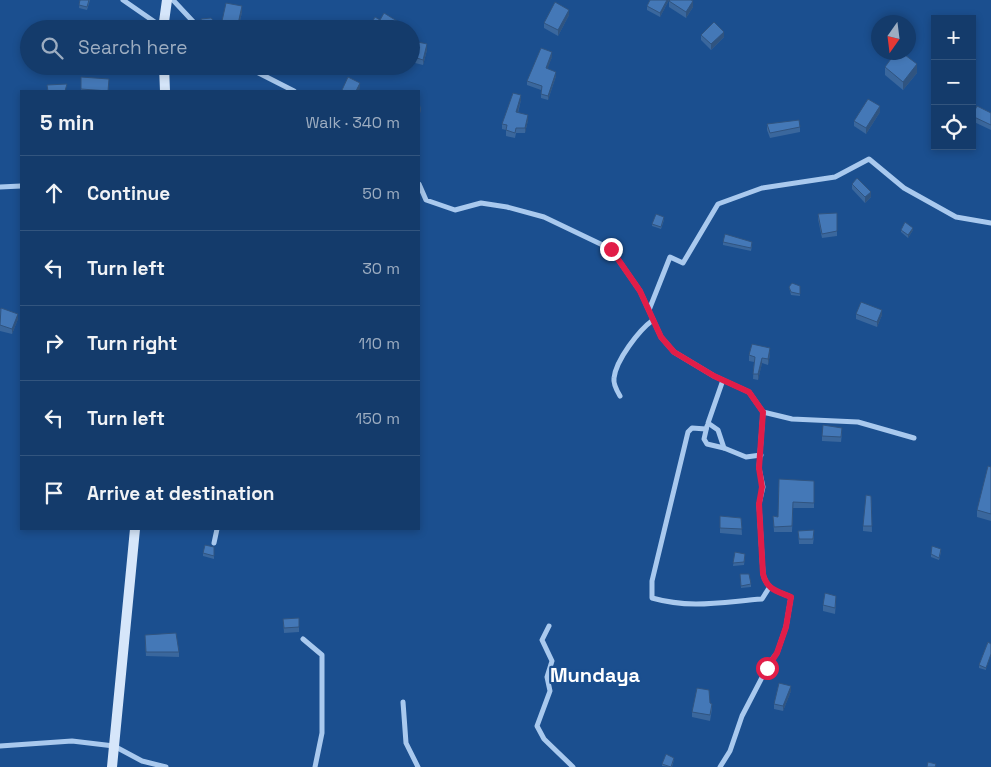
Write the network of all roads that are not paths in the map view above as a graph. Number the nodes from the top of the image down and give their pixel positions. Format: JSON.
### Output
{"nodes":[{"id":1,"x":123,"y":0,"type":"edge"},
{"id":2,"x":167,"y":0,"type":"edge"},
{"id":3,"x":173,"y":0,"type":"edge"},
{"id":4,"x":152,"y":20,"type":"edge"},
{"id":5,"x":164,"y":20,"type":"edge"},
{"id":6,"x":192,"y":20,"type":"edge"},
{"id":7,"x":164,"y":75,"type":"edge"},
{"id":8,"x":262,"y":75,"type":"edge"},
{"id":9,"x":165,"y":90,"type":"edge"},
{"id":10,"x":292,"y":90,"type":"edge"},
{"id":11,"x":20,"y":186,"type":"edge"},
{"id":12,"x":420,"y":186,"type":"edge"},
{"id":13,"x":0,"y":187,"type":"edge"},
{"id":14,"x":991,"y":223,"type":"edge"},
{"id":15,"x":649,"y":310,"type":"junction"},
{"id":16,"x":654,"y":320,"type":"junction"},
{"id":17,"x":723,"y":380,"type":"junction"},
{"id":18,"x":620,"y":396,"type":"dead end"},
{"id":19,"x":763,"y":412,"type":"junction"},
{"id":20,"x":708,"y":423,"type":"junction"},
{"id":21,"x":706,"y":429,"type":"junction"},
{"id":22,"x":914,"y":438,"type":"dead end"},
{"id":23,"x":724,"y":448,"type":"junction"},
{"id":24,"x":761,"y":455,"type":"junction"},
{"id":25,"x":135,"y":530,"type":"edge"},
{"id":26,"x":217,"y":530,"type":"edge"},
{"id":27,"x":214,"y":543,"type":"dead end"},
{"id":28,"x":769,"y":588,"type":"junction"},
{"id":29,"x":548,"y":626,"type":"dead end"},
{"id":30,"x":303,"y":639,"type":"dead end"},
{"id":31,"x":403,"y":702,"type":"dead end"},
{"id":32,"x":0,"y":746,"type":"edge"},
{"id":33,"x":114,"y":746,"type":"junction"},
{"id":34,"x":112,"y":767,"type":"edge"},
{"id":35,"x":166,"y":767,"type":"edge"},
{"id":36,"x":315,"y":767,"type":"edge"},
{"id":37,"x":418,"y":767,"type":"edge"},
{"id":38,"x":573,"y":767,"type":"edge"},
{"id":39,"x":720,"y":767,"type":"edge"}],
"edges":[{"from":1,"to":4,"type":"street"},
{"from":2,"to":5,"type":"main road"},
{"from":3,"to":6,"type":"street"},
{"from":7,"to":9,"type":"main road"},
{"from":8,"to":10,"type":"street"},
{"from":11,"to":13,"type":"street"},
{"from":12,"to":15,"type":"street"},
{"from":14,"to":15,"type":"street"},
{"from":15,"to":16,"type":"street"},
{"from":16,"to":17,"type":"street"},
{"from":16,"to":18,"type":"street"},
{"from":17,"to":19,"type":"street"},
{"from":17,"to":20,"type":"street"},
{"from":19,"to":22,"type":"street"},
{"from":19,"to":24,"type":"street"},
{"from":20,"to":21,"type":"street"},
{"from":20,"to":23,"type":"street"},
{"from":21,"to":23,"type":"street"},
{"from":21,"to":28,"type":"street"},
{"from":23,"to":24,"type":"street"},
{"from":24,"to":28,"type":"street"},
{"from":25,"to":33,"type":"main road"},
{"from":26,"to":27,"type":"street"},
{"from":28,"to":39,"type":"street"},
{"from":29,"to":38,"type":"street"},
{"from":30,"to":36,"type":"street"},
{"from":31,"to":37,"type":"street"},
{"from":32,"to":33,"type":"street"},
{"from":33,"to":34,"type":"main road"},
{"from":33,"to":35,"type":"street"}]}
